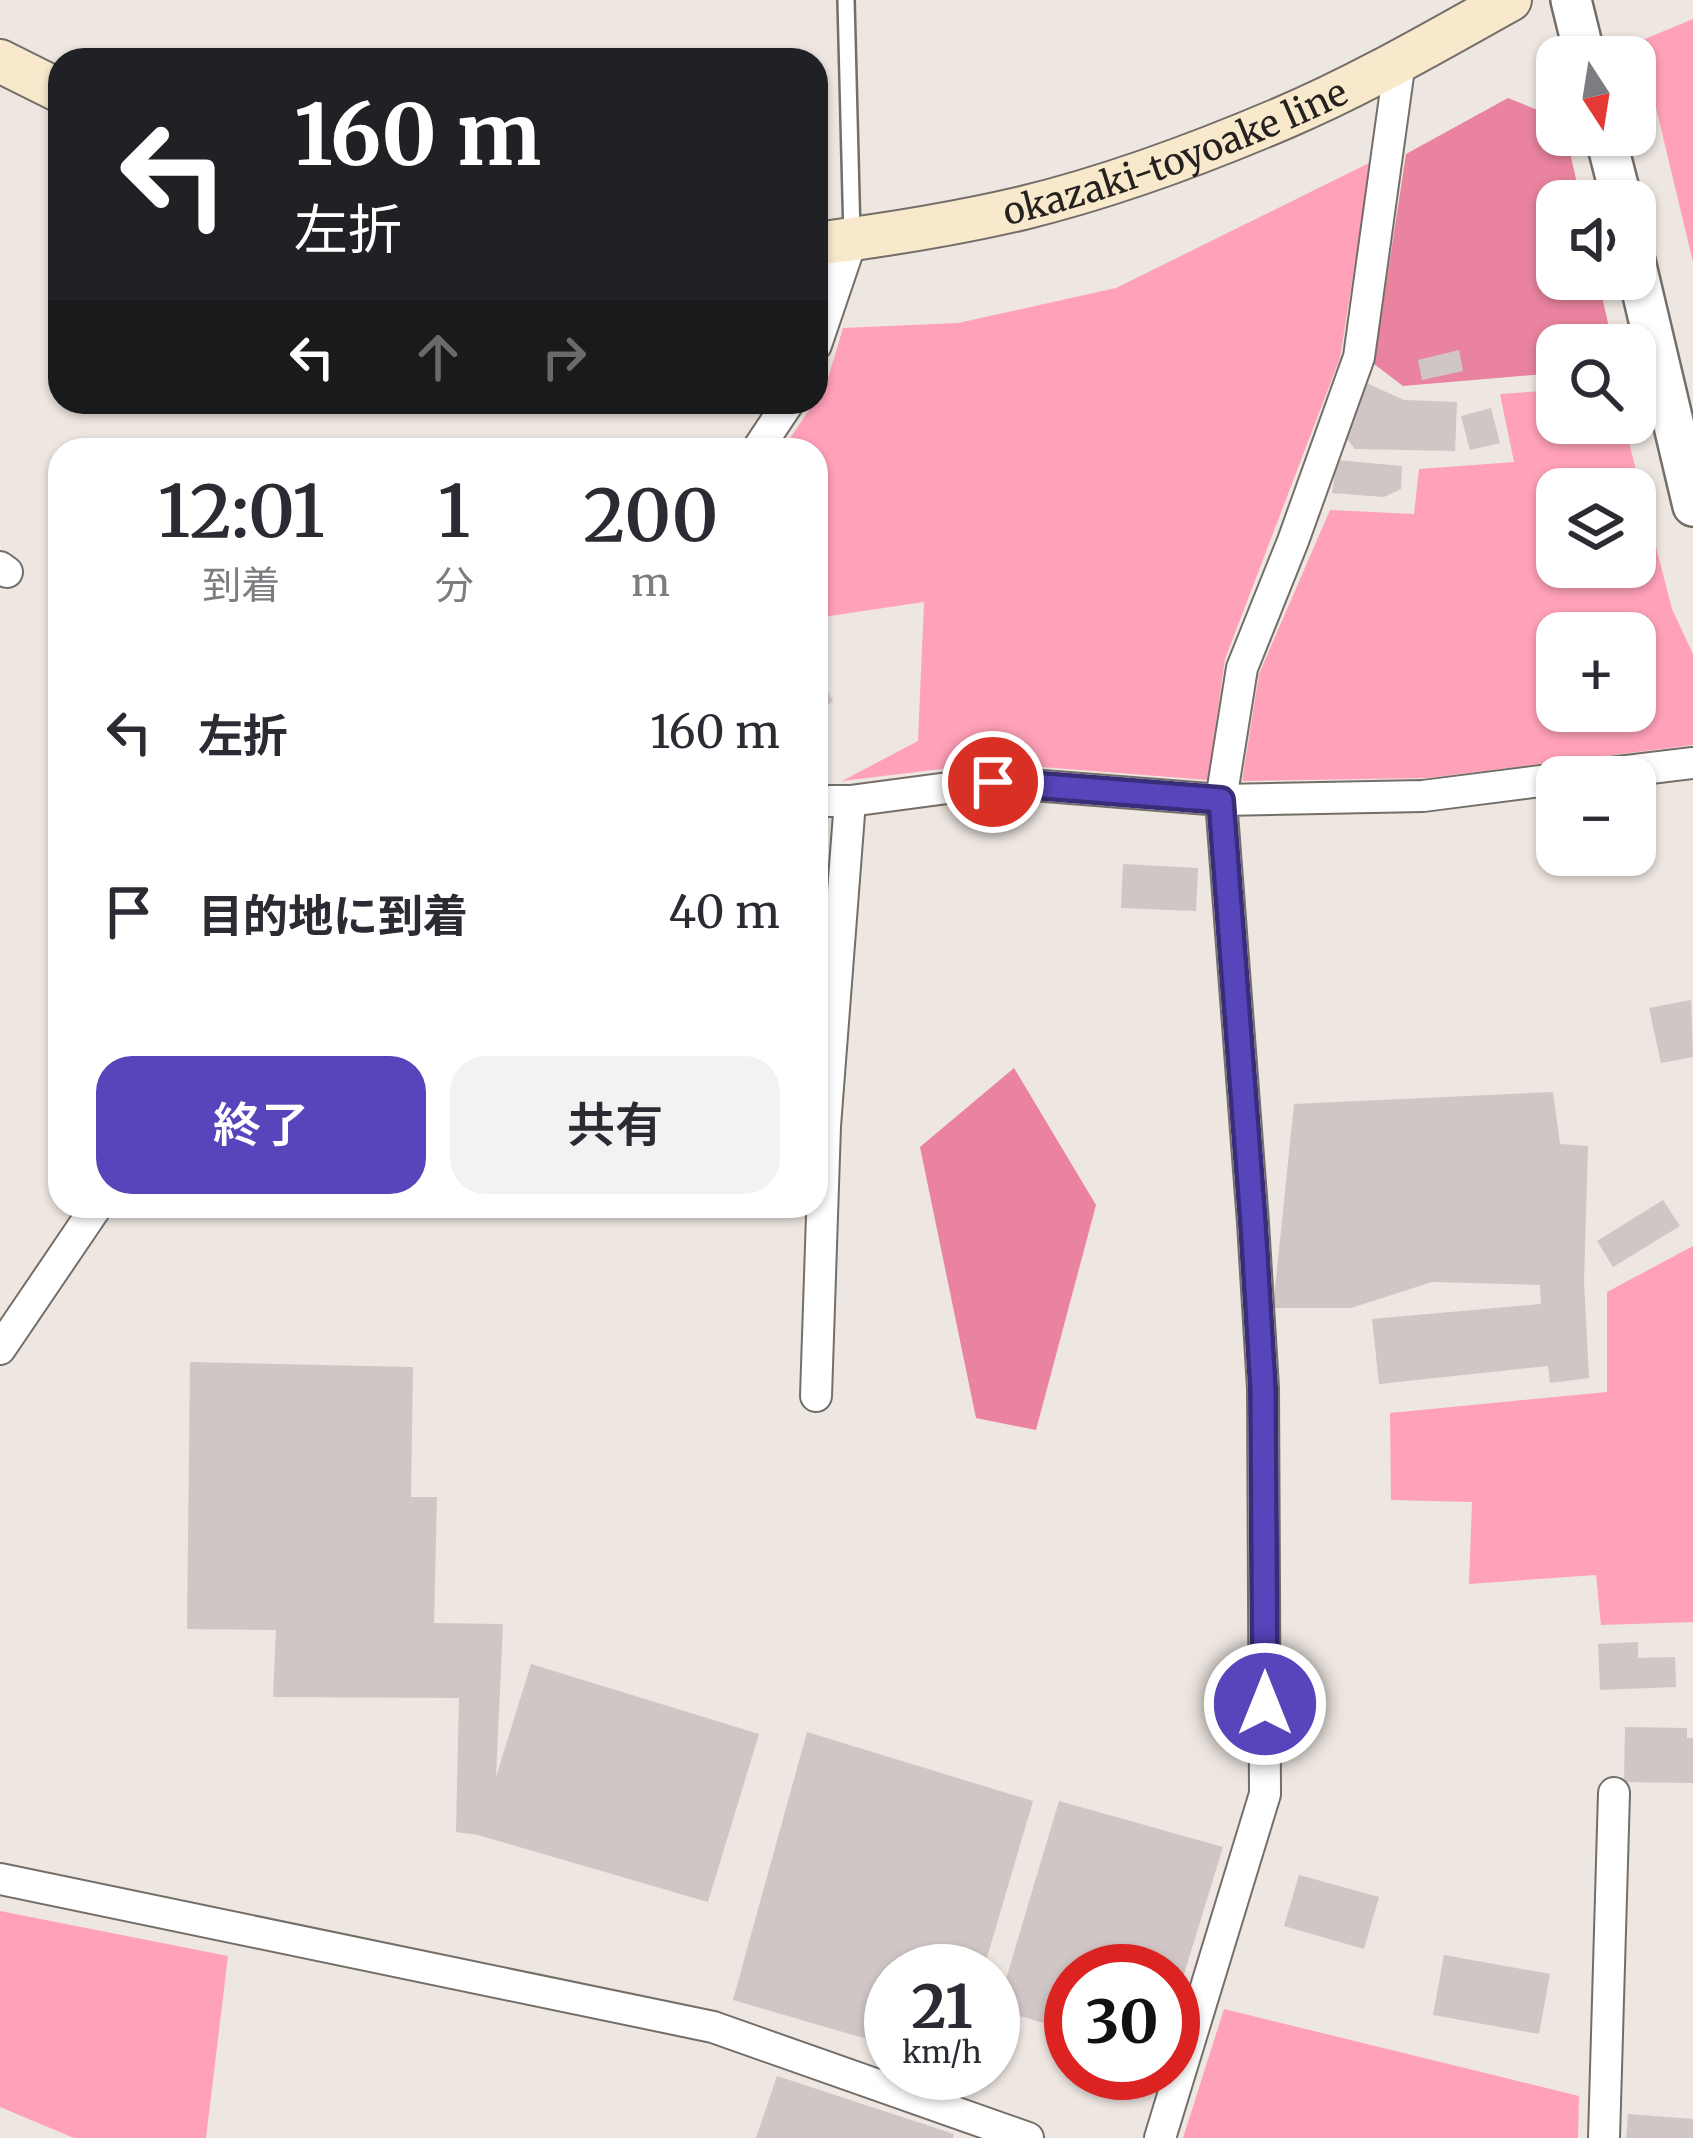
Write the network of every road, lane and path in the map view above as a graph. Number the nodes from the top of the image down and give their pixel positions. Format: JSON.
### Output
{"nodes":[{"id":1,"x":846,"y":0,"type":"edge"},
{"id":2,"x":1510,"y":0,"type":"edge"},
{"id":3,"x":1571,"y":0,"type":"edge"},
{"id":4,"x":1580,"y":36,"type":"edge"},
{"id":5,"x":0,"y":61,"type":"edge"},
{"id":6,"x":1400,"y":61,"type":"junction"},
{"id":7,"x":48,"y":85,"type":"edge"},
{"id":8,"x":834,"y":242,"type":"edge"},
{"id":9,"x":828,"y":277,"type":"edge"},
{"id":10,"x":1644,"y":300,"type":"edge"},
{"id":11,"x":1693,"y":506,"type":"edge"},
{"id":12,"x":1693,"y":763,"type":"edge"},
{"id":13,"x":1656,"y":767,"type":"edge"},
{"id":14,"x":1536,"y":782,"type":"edge"},
{"id":15,"x":1221,"y":800,"type":"junction"},
{"id":16,"x":828,"y":801,"type":"edge"},
{"id":17,"x":850,"y":801,"type":"junction"},
{"id":18,"x":828,"y":1099,"type":"edge"},
{"id":19,"x":89,"y":1218,"type":"edge"},
{"id":20,"x":823,"y":1218,"type":"edge"},
{"id":21,"x":0,"y":1349,"type":"edge"},
{"id":22,"x":816,"y":1396,"type":"dead end"},
{"id":23,"x":1614,"y":1793,"type":"dead end"},
{"id":24,"x":0,"y":1879,"type":"edge"},
{"id":25,"x":1028,"y":2138,"type":"edge"},
{"id":26,"x":1160,"y":2138,"type":"edge"},
{"id":27,"x":1604,"y":2138,"type":"edge"}],
"edges":[{"from":1,"to":8,"type":"lane"},
{"from":2,"to":6,"type":"main road","name":"okazaki-toyoake line"},
{"from":3,"to":4,"type":"street"},
{"from":5,"to":7,"type":"main road"},
{"from":6,"to":8,"type":"main road","name":"okazaki-toyoake line"},
{"from":6,"to":15,"type":"street"},
{"from":8,"to":9,"type":"street"},
{"from":10,"to":11,"type":"street"},
{"from":12,"to":13,"type":"street"},
{"from":14,"to":15,"type":"street"},
{"from":15,"to":17,"type":"street"},
{"from":15,"to":26,"type":"street"},
{"from":16,"to":17,"type":"street"},
{"from":17,"to":18,"type":"street"},
{"from":19,"to":21,"type":"street"},
{"from":20,"to":22,"type":"street"},
{"from":23,"to":27,"type":"street"},
{"from":24,"to":25,"type":"street"}]}
